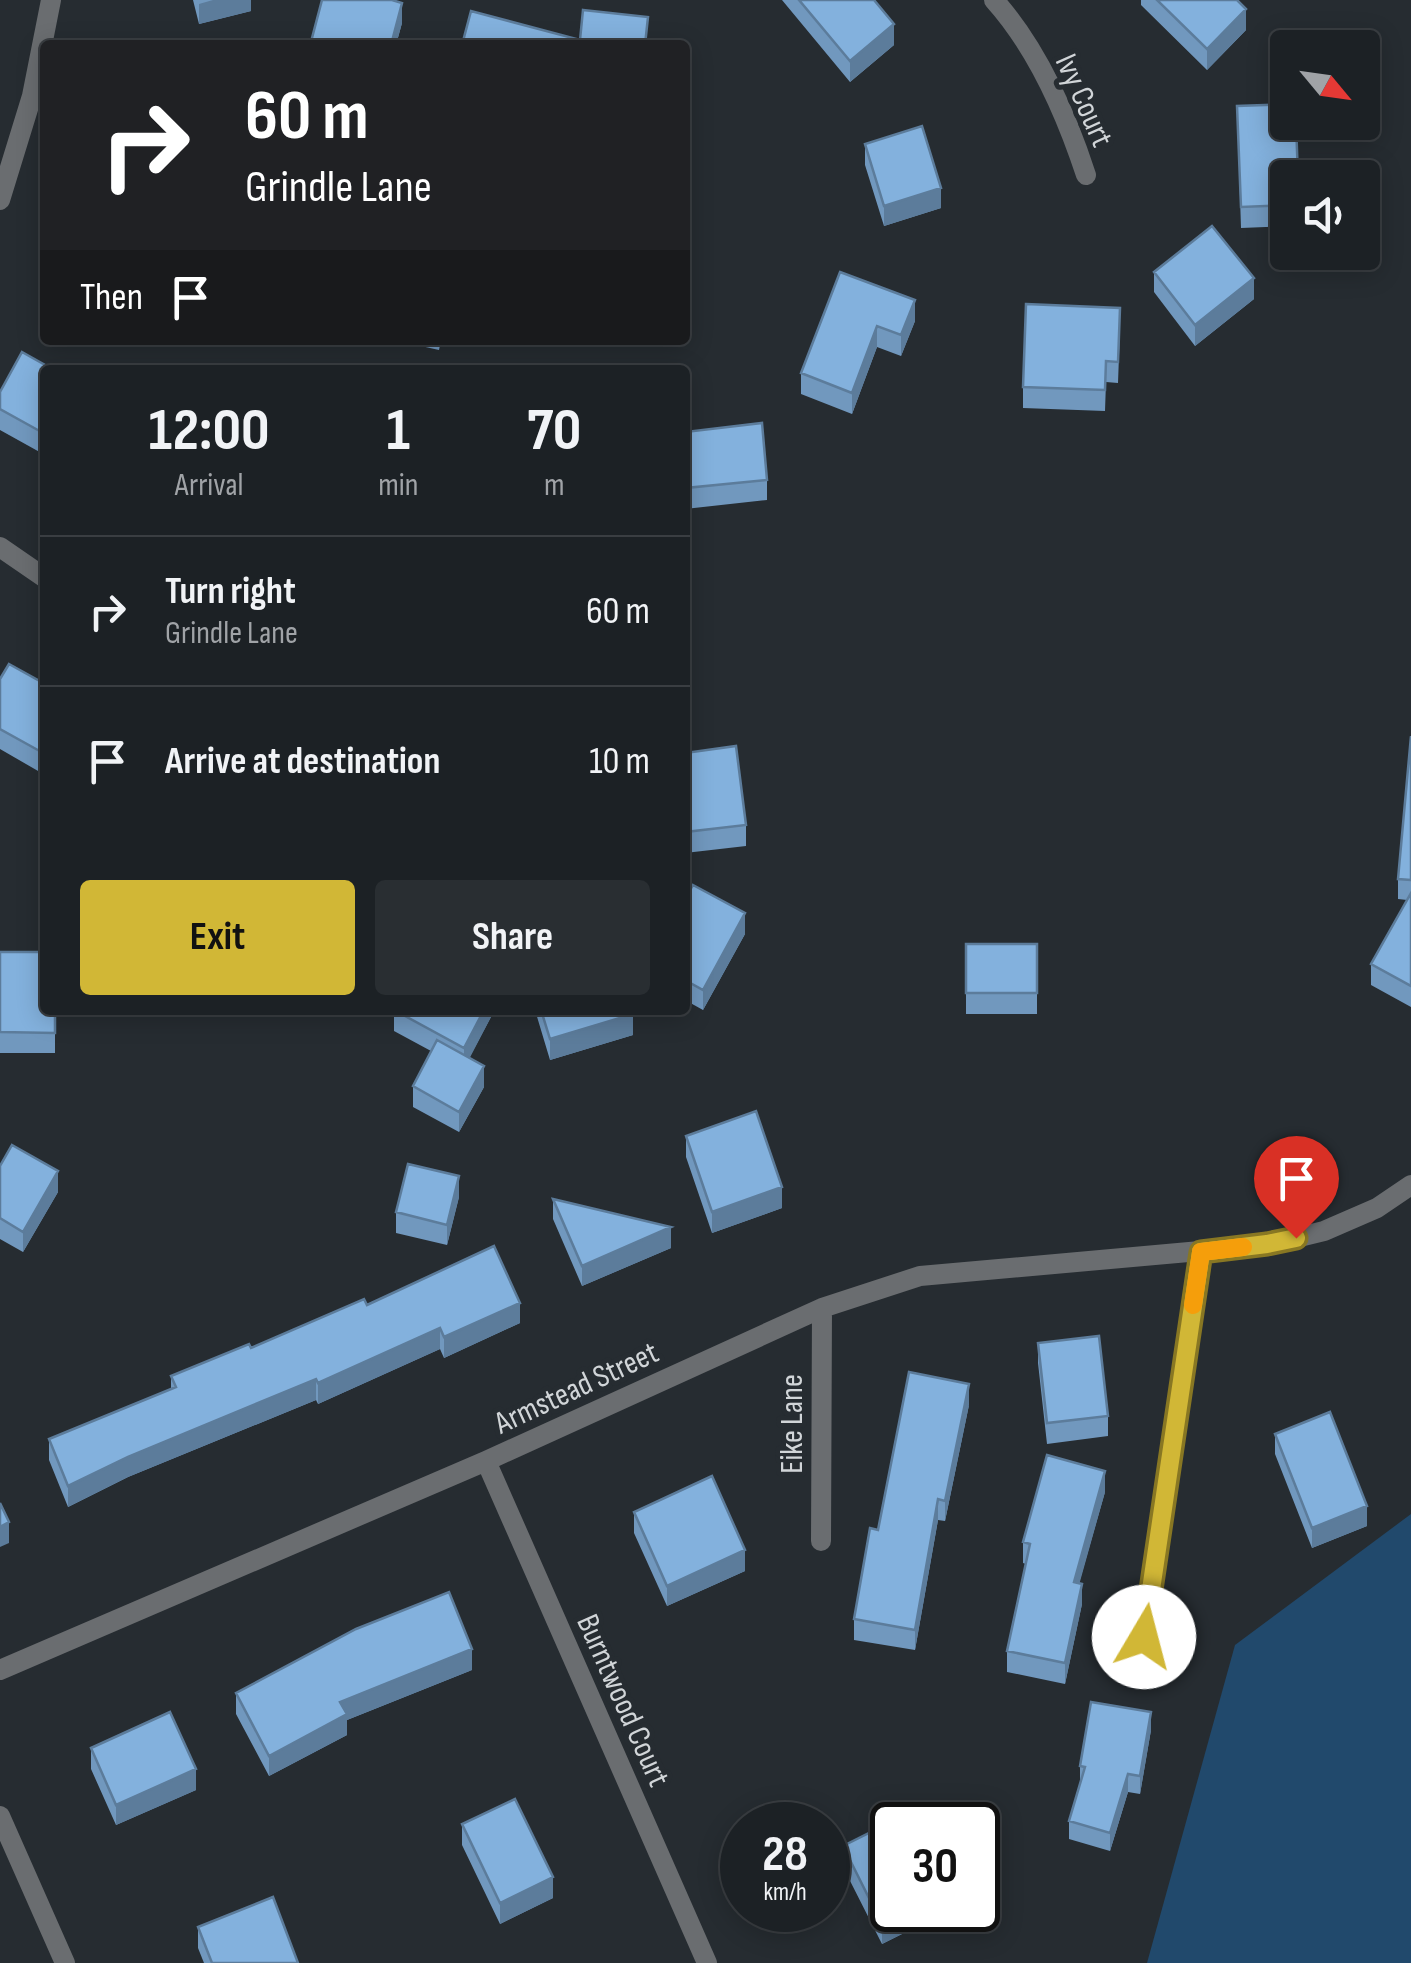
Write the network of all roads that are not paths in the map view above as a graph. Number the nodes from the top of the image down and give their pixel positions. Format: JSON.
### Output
{"nodes":[{"id":1,"x":51,"y":0,"type":"edge"},
{"id":2,"x":994,"y":0,"type":"edge"},
{"id":3,"x":46,"y":40,"type":"edge"},
{"id":4,"x":39,"y":97,"type":"edge"},
{"id":5,"x":1086,"y":175,"type":"dead end"},
{"id":6,"x":0,"y":200,"type":"edge"},
{"id":7,"x":0,"y":548,"type":"edge"},
{"id":8,"x":40,"y":575,"type":"edge"},
{"id":9,"x":1411,"y":1186,"type":"edge"},
{"id":10,"x":1201,"y":1252,"type":"junction"},
{"id":11,"x":822,"y":1308,"type":"junction"},
{"id":12,"x":486,"y":1461,"type":"junction"},
{"id":13,"x":821,"y":1542,"type":"dead end"},
{"id":14,"x":1144,"y":1637,"type":"dead end"},
{"id":15,"x":0,"y":1670,"type":"edge"},
{"id":16,"x":0,"y":1816,"type":"edge"},
{"id":17,"x":65,"y":1963,"type":"edge"},
{"id":18,"x":707,"y":1963,"type":"edge"}],
"edges":[{"from":1,"to":3,"type":"street"},
{"from":2,"to":5,"type":"street","name":"Ivy Court"},
{"from":4,"to":6,"type":"street"},
{"from":7,"to":8,"type":"street"},
{"from":9,"to":10,"type":"street","name":"Armstead Street"},
{"from":10,"to":11,"type":"street","name":"Armstead Street"},
{"from":10,"to":14,"type":"street"},
{"from":11,"to":12,"type":"street","name":"Armstead Street"},
{"from":11,"to":13,"type":"street","name":"Eike Lane"},
{"from":12,"to":15,"type":"street","name":"Armstead Street"},
{"from":12,"to":18,"type":"street","name":"Burntwood Court"},
{"from":16,"to":17,"type":"street"}]}
